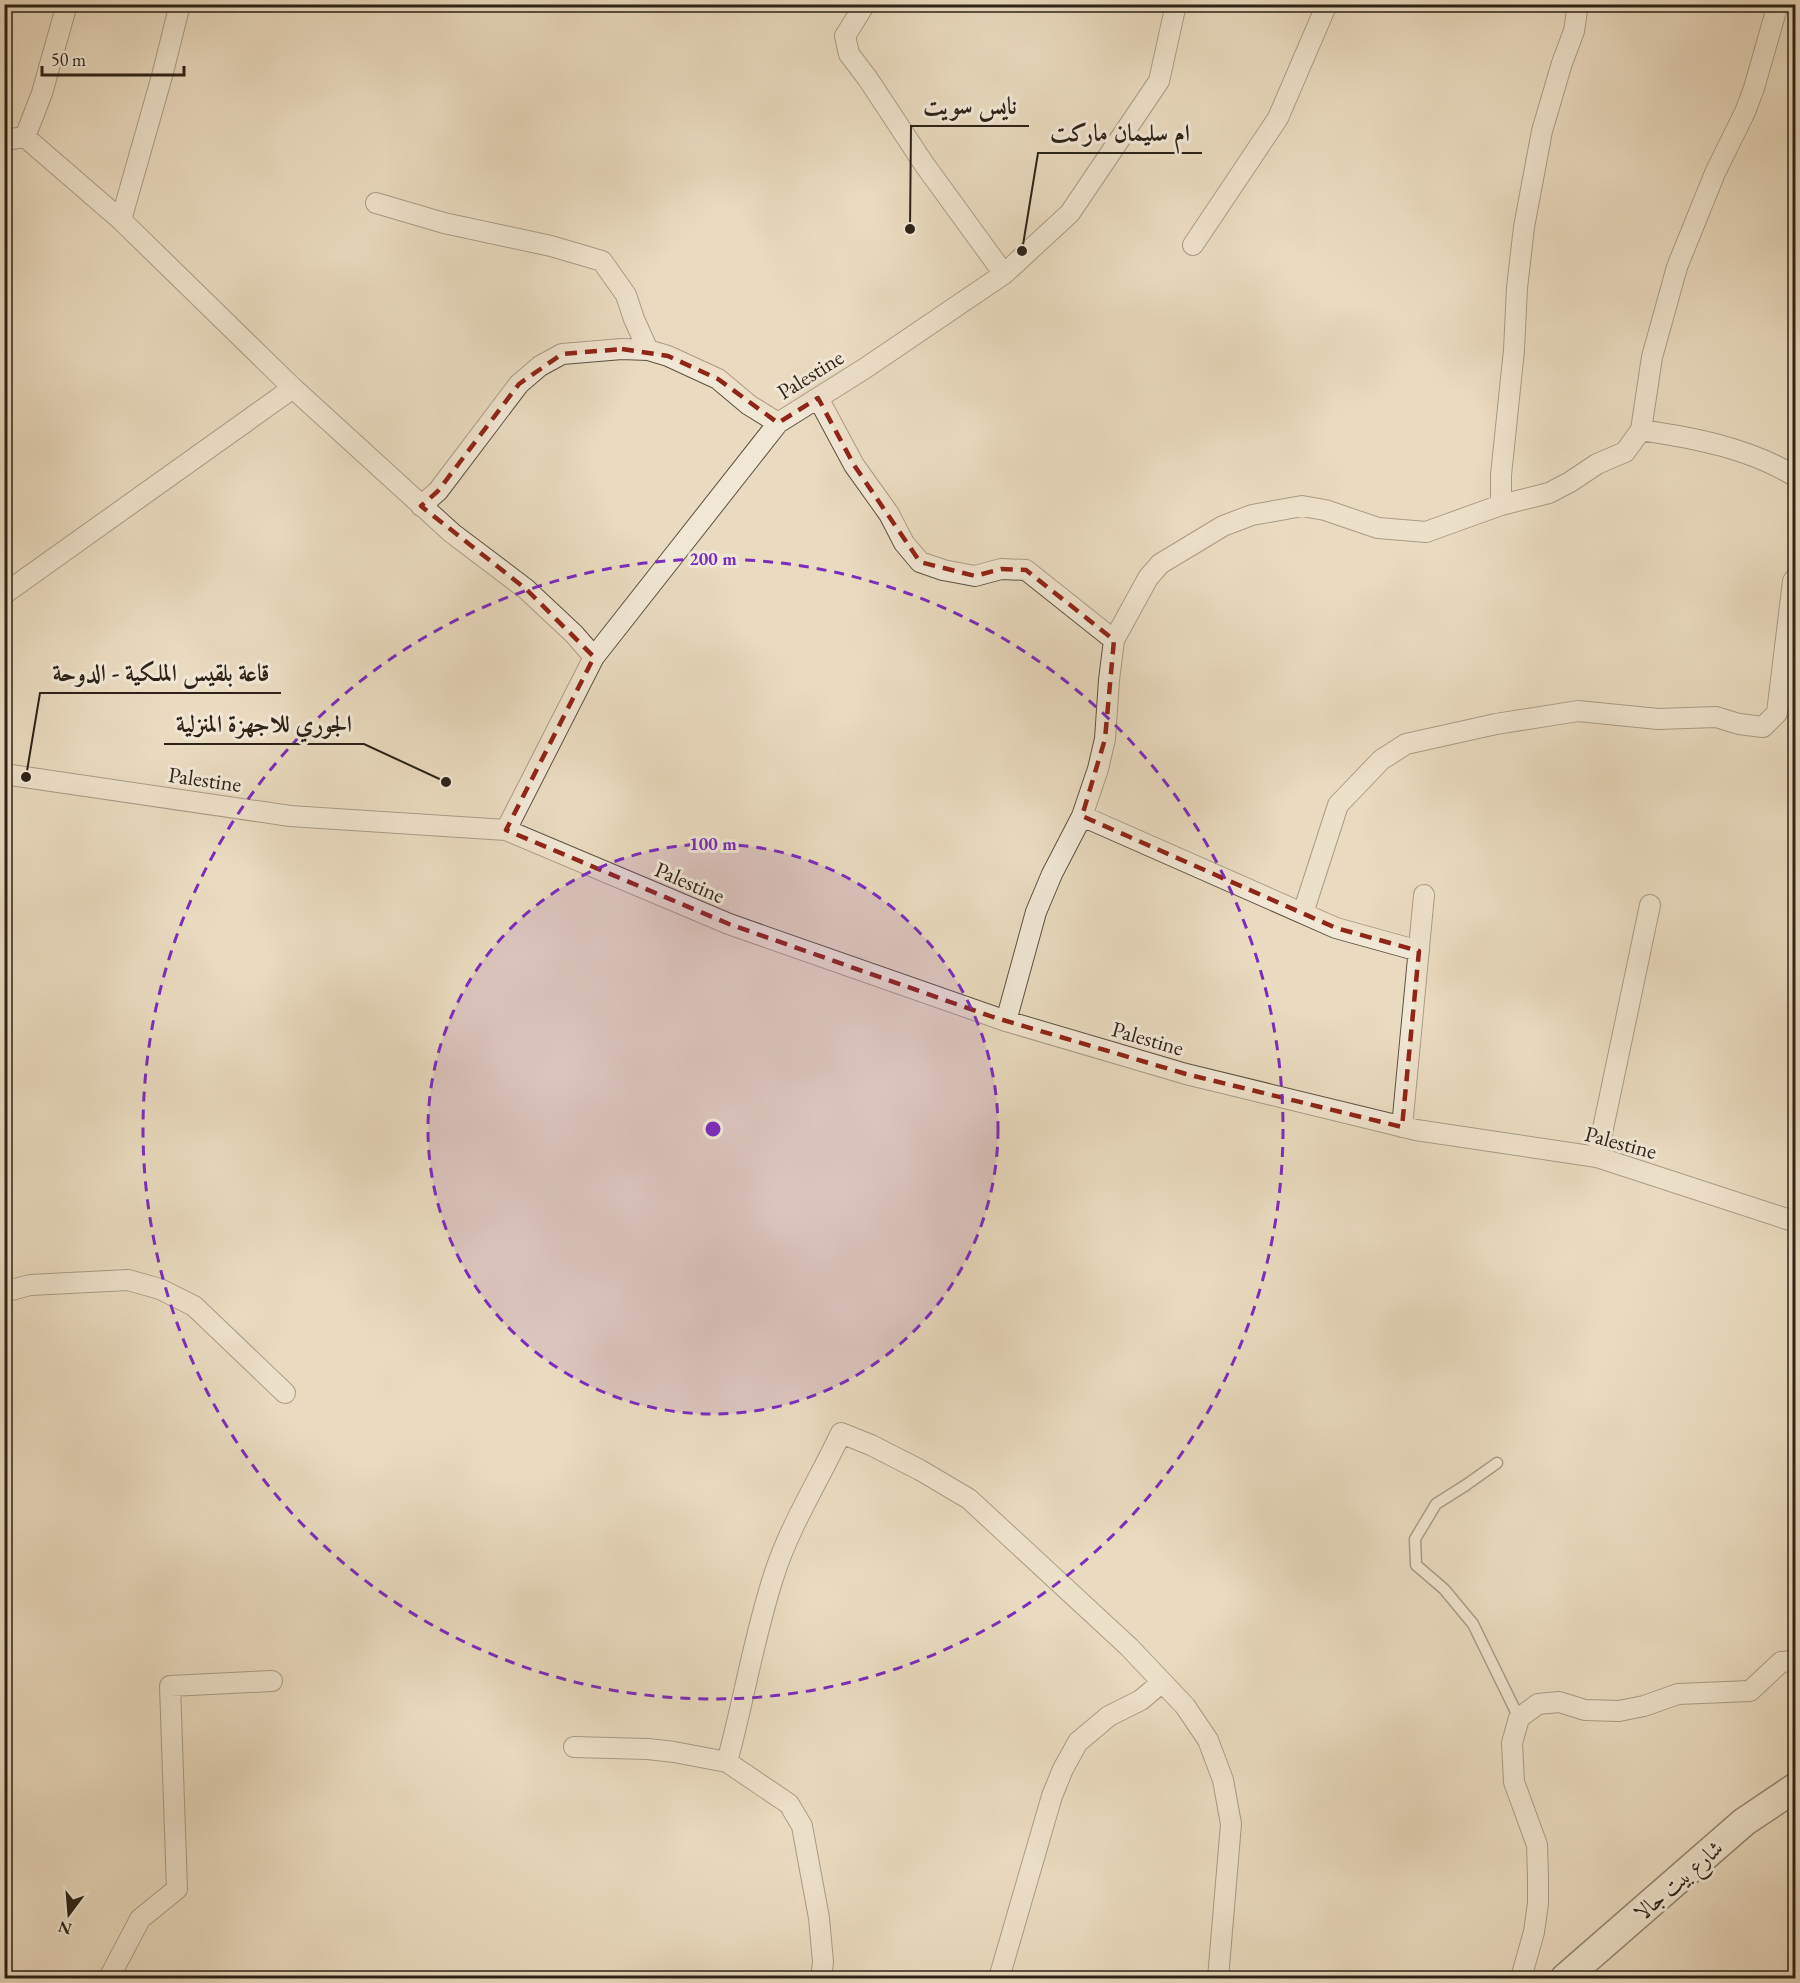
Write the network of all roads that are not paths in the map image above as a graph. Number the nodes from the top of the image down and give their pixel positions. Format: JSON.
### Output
{"nodes":[{"id":1,"x":67,"y":4,"type":"edge"},
{"id":2,"x":180,"y":4,"type":"edge"},
{"id":3,"x":865,"y":4,"type":"edge"},
{"id":4,"x":1176,"y":4,"type":"edge"},
{"id":5,"x":1327,"y":4,"type":"edge"},
{"id":6,"x":1578,"y":4,"type":"edge"},
{"id":7,"x":1778,"y":4,"type":"edge"},
{"id":8,"x":25,"y":137,"type":"junction"},
{"id":9,"x":4,"y":140,"type":"edge"},
{"id":10,"x":376,"y":203,"type":"dead end"},
{"id":11,"x":121,"y":220,"type":"junction"},
{"id":12,"x":1193,"y":245,"type":"dead end"},
{"id":13,"x":1004,"y":274,"type":"junction"},
{"id":14,"x":648,"y":350,"type":"junction"},
{"id":15,"x":293,"y":388,"type":"junction"},
{"id":16,"x":818,"y":398,"type":"junction"},
{"id":17,"x":778,"y":423,"type":"junction"},
{"id":18,"x":1641,"y":430,"type":"junction"},
{"id":19,"x":1796,"y":477,"type":"edge"},
{"id":20,"x":1501,"y":505,"type":"junction"},
{"id":21,"x":421,"y":506,"type":"junction"},
{"id":22,"x":1796,"y":577,"type":"edge"},
{"id":23,"x":4,"y":594,"type":"edge"},
{"id":24,"x":1114,"y":640,"type":"junction"},
{"id":25,"x":594,"y":657,"type":"junction"},
{"id":26,"x":4,"y":774,"type":"edge"},
{"id":27,"x":1082,"y":816,"type":"junction"},
{"id":28,"x":506,"y":830,"type":"junction"},
{"id":29,"x":1424,"y":895,"type":"dead end"},
{"id":30,"x":1650,"y":905,"type":"dead end"},
{"id":31,"x":1303,"y":913,"type":"junction"},
{"id":32,"x":1419,"y":951,"type":"junction"},
{"id":33,"x":1006,"y":1021,"type":"junction"},
{"id":34,"x":1401,"y":1127,"type":"junction"},
{"id":35,"x":1597,"y":1157,"type":"junction"},
{"id":36,"x":1796,"y":1222,"type":"edge"},
{"id":37,"x":4,"y":1292,"type":"edge"},
{"id":38,"x":285,"y":1393,"type":"dead end"},
{"id":39,"x":1497,"y":1463,"type":"dead end"},
{"id":40,"x":1796,"y":1661,"type":"edge"},
{"id":41,"x":272,"y":1681,"type":"dead end"},
{"id":42,"x":1161,"y":1683,"type":"junction"},
{"id":43,"x":1519,"y":1718,"type":"junction"},
{"id":44,"x":574,"y":1747,"type":"dead end"},
{"id":45,"x":727,"y":1762,"type":"junction"},
{"id":46,"x":1796,"y":1788,"type":"edge"},
{"id":47,"x":109,"y":1978,"type":"edge"},
{"id":48,"x":821,"y":1978,"type":"edge"},
{"id":49,"x":999,"y":1978,"type":"edge"},
{"id":50,"x":1218,"y":1978,"type":"edge"},
{"id":51,"x":1521,"y":1978,"type":"edge"},
{"id":52,"x":1565,"y":1978,"type":"edge"}],
"edges":[{"from":1,"to":8,"type":"street"},
{"from":2,"to":11,"type":"street"},
{"from":3,"to":13,"type":"street"},
{"from":4,"to":13,"type":"street","name":"Palestine"},
{"from":5,"to":12,"type":"street"},
{"from":6,"to":20,"type":"street"},
{"from":7,"to":18,"type":"street"},
{"from":8,"to":9,"type":"street"},
{"from":8,"to":11,"type":"street"},
{"from":10,"to":14,"type":"street"},
{"from":11,"to":15,"type":"street"},
{"from":13,"to":16,"type":"street","name":"Palestine"},
{"from":14,"to":17,"type":"street"},
{"from":14,"to":21,"type":"street"},
{"from":15,"to":21,"type":"street"},
{"from":15,"to":23,"type":"street"},
{"from":16,"to":17,"type":"street","name":"Palestine"},
{"from":16,"to":24,"type":"street"},
{"from":17,"to":25,"type":"street","name":"Palestine"},
{"from":18,"to":19,"type":"street"},
{"from":18,"to":20,"type":"street"},
{"from":20,"to":24,"type":"street"},
{"from":21,"to":25,"type":"street"},
{"from":22,"to":31,"type":"street"},
{"from":24,"to":27,"type":"street"},
{"from":25,"to":28,"type":"street","name":"Palestine"},
{"from":26,"to":28,"type":"street","name":"Palestine"},
{"from":27,"to":31,"type":"street"},
{"from":27,"to":33,"type":"street"},
{"from":28,"to":33,"type":"street","name":"Palestine"},
{"from":29,"to":32,"type":"street"},
{"from":30,"to":35,"type":"street"},
{"from":31,"to":32,"type":"street"},
{"from":32,"to":34,"type":"street"},
{"from":33,"to":34,"type":"street","name":"Palestine"},
{"from":34,"to":35,"type":"street","name":"Palestine"},
{"from":35,"to":36,"type":"street","name":"Palestine"},
{"from":37,"to":38,"type":"street"},
{"from":39,"to":43,"type":"lane"},
{"from":40,"to":43,"type":"street"},
{"from":41,"to":47,"type":"street"},
{"from":42,"to":45,"type":"street"},
{"from":42,"to":49,"type":"street"},
{"from":42,"to":50,"type":"street"},
{"from":43,"to":51,"type":"street"},
{"from":44,"to":45,"type":"street"},
{"from":45,"to":48,"type":"street"},
{"from":46,"to":52,"type":"street","name":"شارع بيت جالا"}]}
